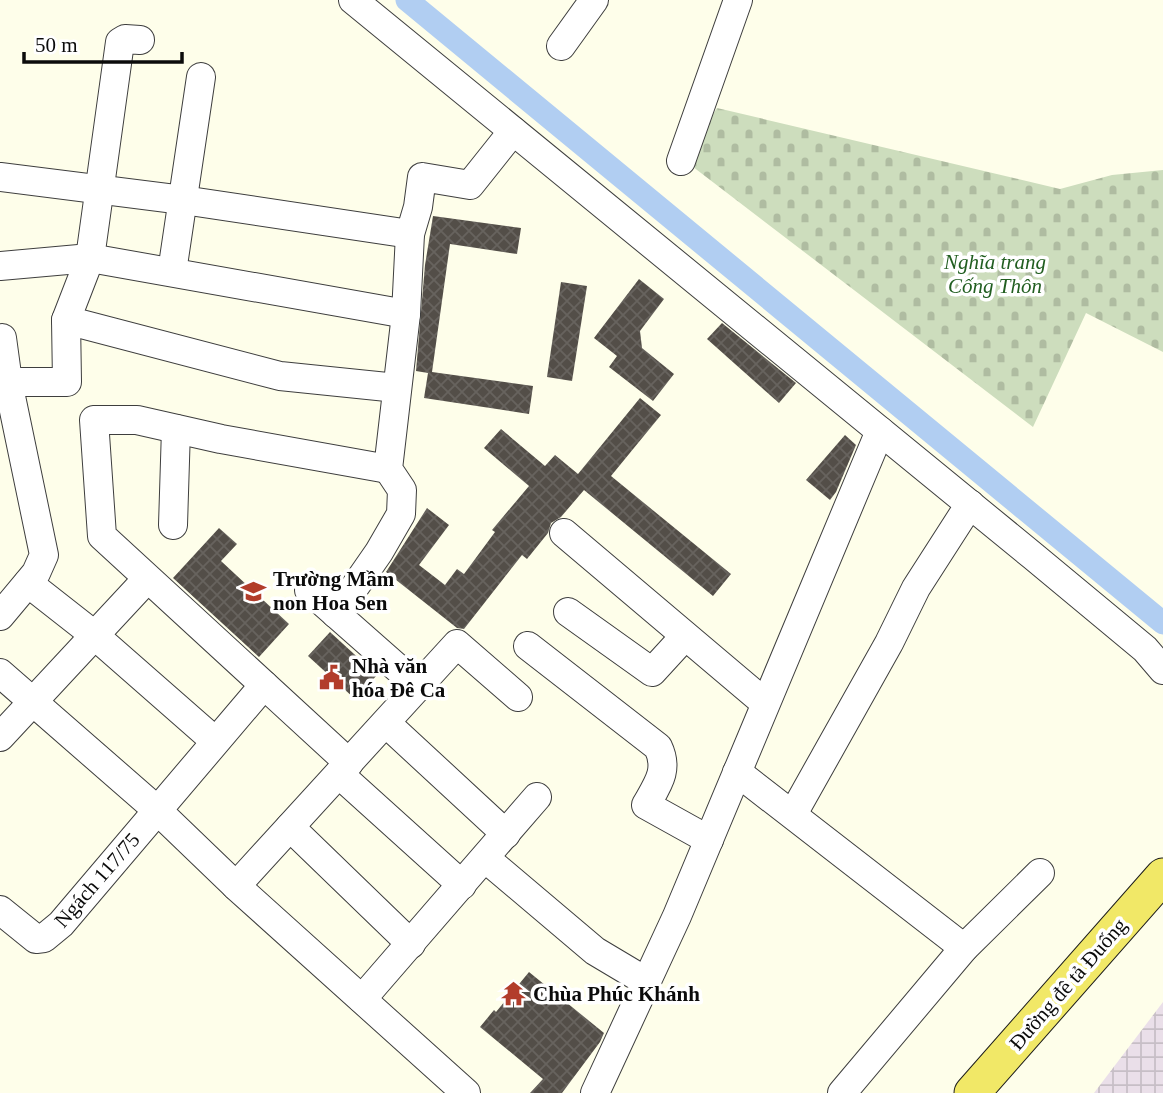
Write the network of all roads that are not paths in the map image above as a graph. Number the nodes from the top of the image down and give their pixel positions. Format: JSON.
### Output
{"nodes":[{"id":1,"x":353,"y":0,"type":"edge"},
{"id":2,"x":594,"y":0,"type":"edge"},
{"id":3,"x":738,"y":0,"type":"edge"},
{"id":4,"x":140,"y":40,"type":"dead end"},
{"id":5,"x":561,"y":46,"type":"dead end"},
{"id":6,"x":201,"y":77,"type":"dead end"},
{"id":7,"x":513,"y":131,"type":"junction"},
{"id":8,"x":681,"y":161,"type":"dead end"},
{"id":9,"x":0,"y":177,"type":"edge"},
{"id":10,"x":99,"y":188,"type":"junction"},
{"id":11,"x":183,"y":200,"type":"junction"},
{"id":12,"x":410,"y":234,"type":"junction"},
{"id":13,"x":90,"y":258,"type":"junction"},
{"id":14,"x":0,"y":266,"type":"edge"},
{"id":15,"x":172,"y":272,"type":"junction"},
{"id":16,"x":406,"y":314,"type":"junction"},
{"id":17,"x":66,"y":320,"type":"junction"},
{"id":18,"x":2,"y":338,"type":"edge"},
{"id":19,"x":8,"y":382,"type":"junction"},
{"id":20,"x":397,"y":388,"type":"junction"},
{"id":21,"x":176,"y":429,"type":"junction"},
{"id":22,"x":880,"y":431,"type":"junction"},
{"id":23,"x":388,"y":469,"type":"junction"},
{"id":24,"x":970,"y":504,"type":"junction"},
{"id":25,"x":173,"y":525,"type":"dead end"},
{"id":26,"x":564,"y":533,"type":"dead end"},
{"id":27,"x":146,"y":579,"type":"junction"},
{"id":28,"x":28,"y":583,"type":"junction"},
{"id":29,"x":309,"y":590,"type":"dead end"},
{"id":30,"x":568,"y":612,"type":"dead end"},
{"id":31,"x":336,"y":614,"type":"junction"},
{"id":32,"x":0,"y":616,"type":"edge"},
{"id":33,"x":93,"y":634,"type":"junction"},
{"id":34,"x":685,"y":636,"type":"junction"},
{"id":35,"x":528,"y":646,"type":"dead end"},
{"id":36,"x":1163,"y":670,"type":"edge"},
{"id":37,"x":0,"y":673,"type":"edge"},
{"id":38,"x":264,"y":685,"type":"junction"},
{"id":39,"x":419,"y":687,"type":"junction"},
{"id":40,"x":518,"y":697,"type":"dead end"},
{"id":41,"x":33,"y":702,"type":"junction"},
{"id":42,"x":765,"y":703,"type":"junction"},
{"id":43,"x":386,"y":723,"type":"junction"},
{"id":44,"x":0,"y":737,"type":"edge"},
{"id":45,"x":215,"y":741,"type":"junction"},
{"id":46,"x":344,"y":769,"type":"junction"},
{"id":47,"x":737,"y":772,"type":"junction"},
{"id":48,"x":537,"y":797,"type":"dead end"},
{"id":49,"x":157,"y":810,"type":"junction"},
{"id":50,"x":793,"y":814,"type":"junction"},
{"id":51,"x":290,"y":827,"type":"junction"},
{"id":52,"x":506,"y":834,"type":"junction"},
{"id":53,"x":709,"y":840,"type":"junction"},
{"id":54,"x":485,"y":858,"type":"junction"},
{"id":55,"x":1040,"y":873,"type":"dead end"},
{"id":56,"x":1163,"y":876,"type":"edge"},
{"id":57,"x":462,"y":885,"type":"junction"},
{"id":58,"x":236,"y":886,"type":"junction"},
{"id":59,"x":0,"y":910,"type":"edge"},
{"id":60,"x":411,"y":944,"type":"junction"},
{"id":61,"x":964,"y":948,"type":"junction"},
{"id":62,"x":647,"y":982,"type":"junction"},
{"id":63,"x":362,"y":999,"type":"junction"},
{"id":64,"x":466,"y":1093,"type":"edge"},
{"id":65,"x":595,"y":1093,"type":"edge"},
{"id":66,"x":842,"y":1093,"type":"edge"},
{"id":67,"x":972,"y":1093,"type":"edge"}],
"edges":[{"from":1,"to":7,"type":"street"},
{"from":2,"to":5,"type":"street"},
{"from":3,"to":8,"type":"street"},
{"from":4,"to":10,"type":"street"},
{"from":6,"to":11,"type":"street"},
{"from":7,"to":12,"type":"street"},
{"from":7,"to":22,"type":"street"},
{"from":9,"to":10,"type":"street"},
{"from":10,"to":11,"type":"street"},
{"from":10,"to":13,"type":"street"},
{"from":11,"to":12,"type":"street"},
{"from":11,"to":15,"type":"street"},
{"from":12,"to":16,"type":"street"},
{"from":13,"to":14,"type":"street"},
{"from":13,"to":15,"type":"street"},
{"from":13,"to":17,"type":"street"},
{"from":15,"to":16,"type":"street"},
{"from":16,"to":20,"type":"street"},
{"from":17,"to":19,"type":"street"},
{"from":17,"to":20,"type":"street"},
{"from":18,"to":19,"type":"street"},
{"from":19,"to":28,"type":"street"},
{"from":20,"to":23,"type":"street"},
{"from":21,"to":23,"type":"street"},
{"from":21,"to":25,"type":"street"},
{"from":21,"to":27,"type":"street"},
{"from":22,"to":24,"type":"street"},
{"from":22,"to":42,"type":"street"},
{"from":23,"to":31,"type":"street"},
{"from":24,"to":36,"type":"street"},
{"from":24,"to":50,"type":"street"},
{"from":26,"to":34,"type":"street"},
{"from":27,"to":33,"type":"street"},
{"from":27,"to":38,"type":"street"},
{"from":28,"to":32,"type":"street"},
{"from":28,"to":33,"type":"street"},
{"from":29,"to":31,"type":"street"},
{"from":30,"to":34,"type":"street"},
{"from":31,"to":39,"type":"street"},
{"from":33,"to":41,"type":"street"},
{"from":33,"to":45,"type":"street"},
{"from":34,"to":42,"type":"street"},
{"from":35,"to":53,"type":"street"},
{"from":37,"to":41,"type":"street"},
{"from":38,"to":45,"type":"street"},
{"from":38,"to":46,"type":"street"},
{"from":39,"to":40,"type":"street"},
{"from":39,"to":43,"type":"street"},
{"from":41,"to":44,"type":"street"},
{"from":41,"to":49,"type":"street"},
{"from":42,"to":47,"type":"street"},
{"from":43,"to":46,"type":"street"},
{"from":43,"to":52,"type":"street"},
{"from":45,"to":49,"type":"street"},
{"from":46,"to":51,"type":"street"},
{"from":46,"to":57,"type":"street"},
{"from":47,"to":50,"type":"street"},
{"from":47,"to":53,"type":"street"},
{"from":48,"to":52,"type":"street"},
{"from":49,"to":58,"type":"street"},
{"from":49,"to":59,"type":"street","name":"Ngách 117/75"},
{"from":50,"to":61,"type":"street"},
{"from":51,"to":58,"type":"street"},
{"from":51,"to":60,"type":"street"},
{"from":52,"to":54,"type":"street"},
{"from":53,"to":62,"type":"street"},
{"from":54,"to":57,"type":"street"},
{"from":54,"to":62,"type":"street"},
{"from":55,"to":61,"type":"street"},
{"from":56,"to":67,"type":"main road","name":"Đường đê tả Đuống"},
{"from":57,"to":60,"type":"street"},
{"from":58,"to":63,"type":"street"},
{"from":60,"to":63,"type":"street"},
{"from":61,"to":66,"type":"street"},
{"from":62,"to":65,"type":"street"},
{"from":63,"to":64,"type":"street"}]}
